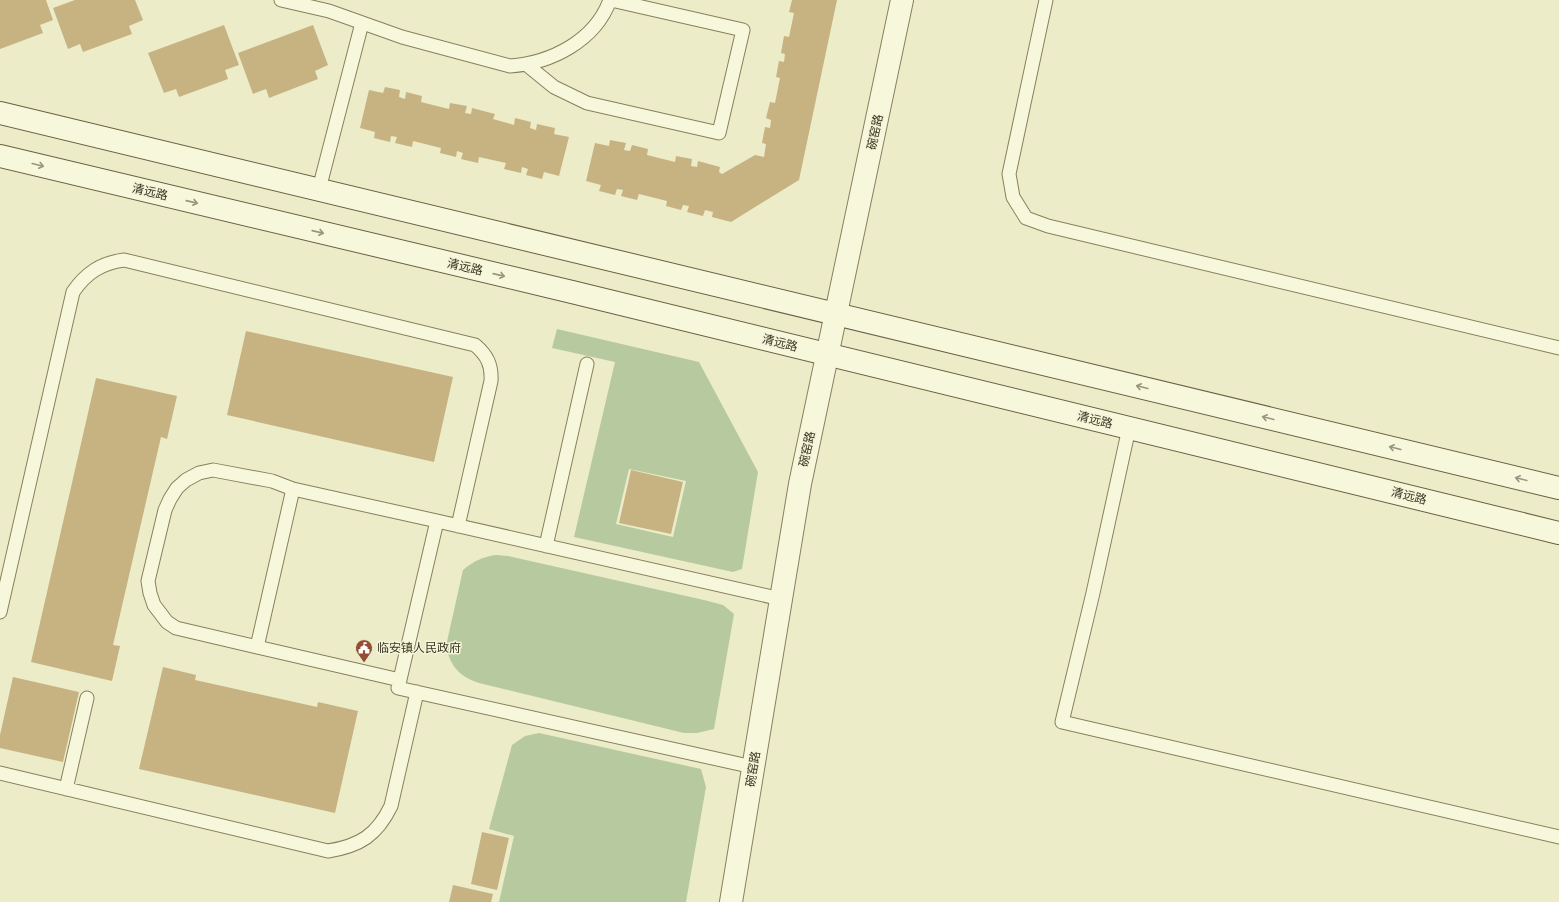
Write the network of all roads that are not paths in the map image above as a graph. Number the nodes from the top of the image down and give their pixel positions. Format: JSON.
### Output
{"nodes":[{"id":1,"x":281,"y":0,"type":"edge"},
{"id":2,"x":610,"y":0,"type":"edge"},
{"id":3,"x":902,"y":0,"type":"edge"},
{"id":4,"x":1046,"y":0,"type":"edge"},
{"id":5,"x":362,"y":23,"type":"junction"},
{"id":6,"x":527,"y":65,"type":"junction"},
{"id":7,"x":0,"y":113,"type":"edge"},
{"id":8,"x":0,"y":156,"type":"edge"},
{"id":9,"x":319,"y":189,"type":"junction"},
{"id":10,"x":837,"y":313,"type":"junction"},
{"id":11,"x":1559,"y":348,"type":"edge"},
{"id":12,"x":828,"y":354,"type":"junction"},
{"id":13,"x":587,"y":364,"type":"dead end"},
{"id":14,"x":1129,"y":428,"type":"junction"},
{"id":15,"x":1559,"y":488,"type":"edge"},
{"id":16,"x":293,"y":489,"type":"junction"},
{"id":17,"x":436,"y":521,"type":"junction"},
{"id":18,"x":458,"y":526,"type":"junction"},
{"id":19,"x":1559,"y":533,"type":"edge"},
{"id":20,"x":546,"y":546,"type":"junction"},
{"id":21,"x":781,"y":598,"type":"junction"},
{"id":22,"x":0,"y":612,"type":"edge"},
{"id":23,"x":257,"y":647,"type":"junction"},
{"id":24,"x":400,"y":680,"type":"junction"},
{"id":25,"x":417,"y":692,"type":"junction"},
{"id":26,"x":87,"y":698,"type":"dead end"},
{"id":27,"x":754,"y":767,"type":"junction"},
{"id":28,"x":0,"y":773,"type":"edge"},
{"id":29,"x":66,"y":789,"type":"junction"},
{"id":30,"x":1559,"y":837,"type":"edge"},
{"id":31,"x":731,"y":902,"type":"edge"}],
"edges":[{"from":1,"to":5,"type":"lane"},
{"from":2,"to":6,"type":"lane"},
{"from":2,"to":6,"type":"lane"},
{"from":3,"to":10,"type":"main road","name":"碗窑路"},
{"from":4,"to":11,"type":"lane"},
{"from":5,"to":6,"type":"lane"},
{"from":5,"to":9,"type":"lane"},
{"from":7,"to":9,"type":"main road"},
{"from":8,"to":12,"type":"main road","name":"清远路","one_way":true},
{"from":9,"to":10,"type":"main road"},
{"from":10,"to":12,"type":"main road","name":"碗窑路"},
{"from":15,"to":10,"type":"main road","one_way":true},
{"from":12,"to":14,"type":"main road","name":"清远路"},
{"from":12,"to":21,"type":"main road","name":"碗窑路"},
{"from":13,"to":20,"type":"lane"},
{"from":14,"to":19,"type":"main road","name":"清远路"},
{"from":14,"to":30,"type":"lane"},
{"from":16,"to":17,"type":"lane"},
{"from":16,"to":23,"type":"lane"},
{"from":16,"to":23,"type":"lane"},
{"from":17,"to":18,"type":"lane"},
{"from":17,"to":24,"type":"lane"},
{"from":18,"to":20,"type":"lane"},
{"from":18,"to":22,"type":"lane"},
{"from":20,"to":21,"type":"lane"},
{"from":21,"to":27,"type":"main road","name":"碗窑路"},
{"from":23,"to":24,"type":"lane"},
{"from":24,"to":25,"type":"lane"},
{"from":25,"to":27,"type":"lane"},
{"from":25,"to":29,"type":"lane"},
{"from":26,"to":29,"type":"lane"},
{"from":27,"to":31,"type":"main road","name":"碗窑路"},
{"from":28,"to":29,"type":"lane"}]}
